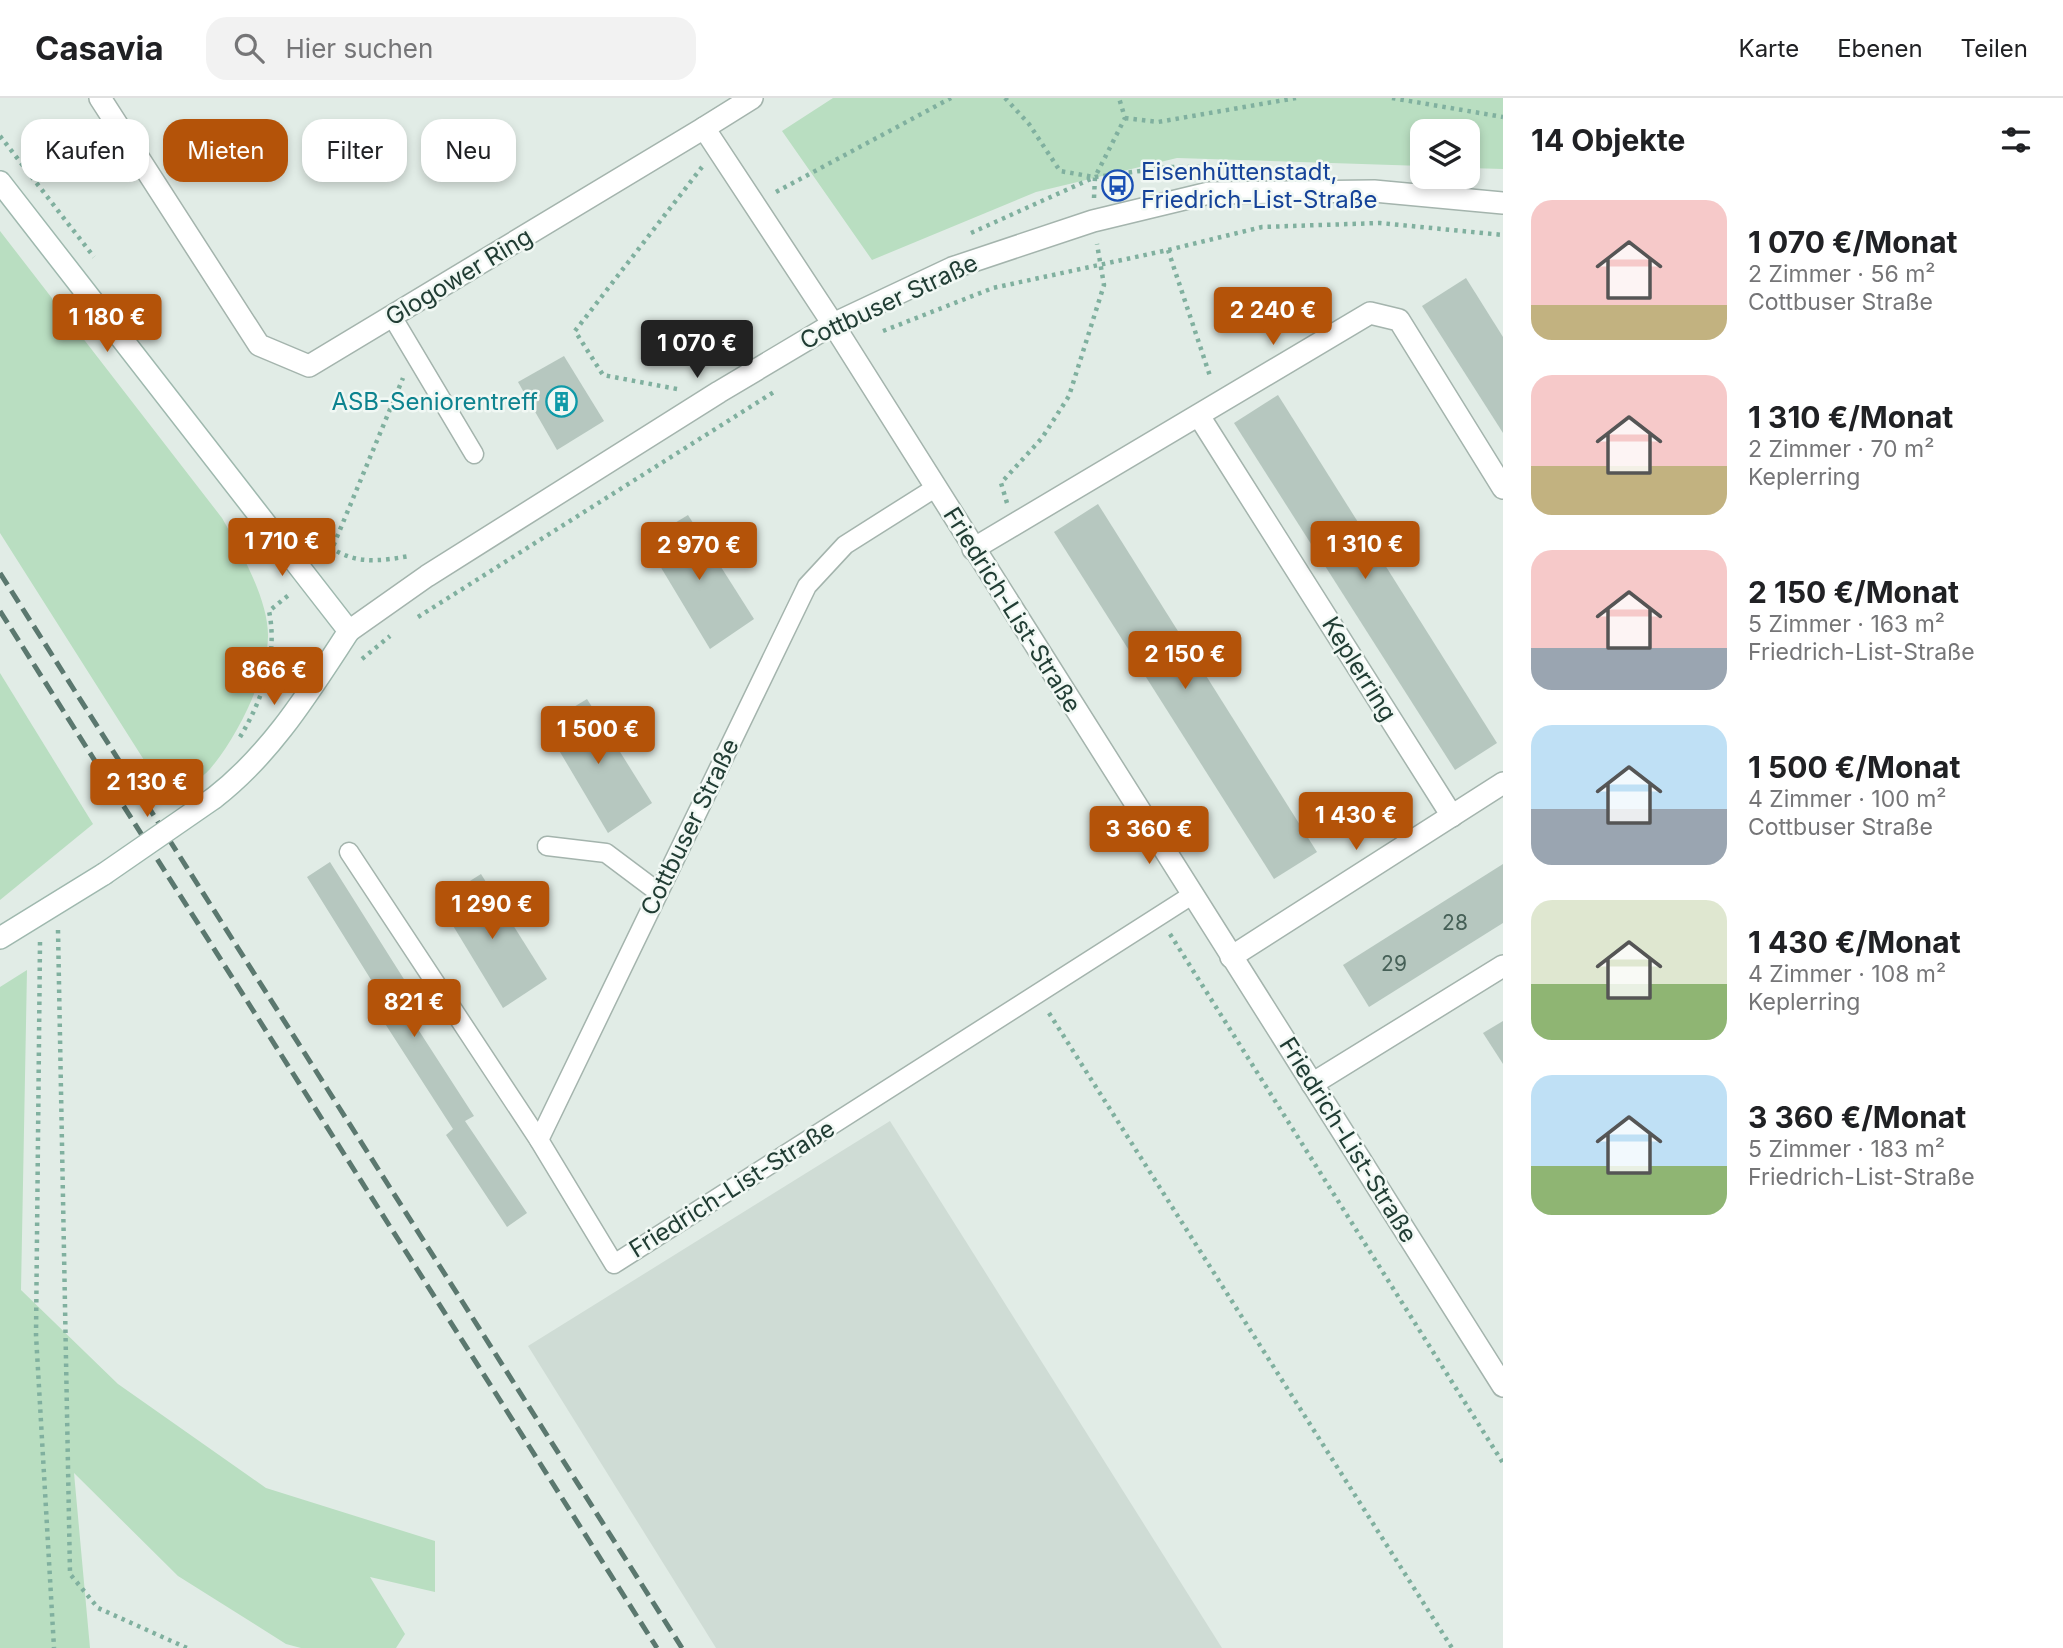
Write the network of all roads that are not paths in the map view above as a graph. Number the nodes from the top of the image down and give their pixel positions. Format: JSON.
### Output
{"nodes":[{"id":1,"x":100,"y":98,"type":"edge"},
{"id":2,"x":752,"y":98,"type":"edge"},
{"id":3,"x":704,"y":128,"type":"junction"},
{"id":4,"x":0,"y":182,"type":"edge"},
{"id":5,"x":1503,"y":203,"type":"edge"},
{"id":6,"x":393,"y":317,"type":"junction"},
{"id":7,"x":833,"y":324,"type":"junction"},
{"id":8,"x":1199,"y":415,"type":"junction"},
{"id":9,"x":474,"y":454,"type":"dead end"},
{"id":10,"x":935,"y":488,"type":"junction"},
{"id":11,"x":1503,"y":488,"type":"edge"},
{"id":12,"x":973,"y":549,"type":"junction"},
{"id":13,"x":349,"y":631,"type":"junction"},
{"id":14,"x":1503,"y":783,"type":"edge"},
{"id":15,"x":1452,"y":816,"type":"junction"},
{"id":16,"x":547,"y":846,"type":"dead end"},
{"id":17,"x":349,"y":852,"type":"dead end"},
{"id":18,"x":658,"y":892,"type":"junction"},
{"id":19,"x":1192,"y":895,"type":"junction"},
{"id":20,"x":0,"y":938,"type":"edge"},
{"id":21,"x":1231,"y":957,"type":"junction"},
{"id":22,"x":1503,"y":966,"type":"edge"},
{"id":23,"x":1312,"y":1084,"type":"junction"},
{"id":24,"x":539,"y":1140,"type":"junction"},
{"id":25,"x":1503,"y":1385,"type":"edge"}],
"edges":[{"from":1,"to":6,"type":"street","name":"Glogower Ring"},
{"from":2,"to":3,"type":"street","name":"Glogower Ring"},
{"from":3,"to":6,"type":"street","name":"Glogower Ring"},
{"from":3,"to":7,"type":"street"},
{"from":4,"to":13,"type":"street"},
{"from":5,"to":7,"type":"street","name":"Cottbuser Straße"},
{"from":6,"to":9,"type":"lane"},
{"from":7,"to":10,"type":"street","name":"Friedrich-List-Straße"},
{"from":7,"to":13,"type":"street","name":"Cottbuser Straße"},
{"from":8,"to":11,"type":"street"},
{"from":8,"to":12,"type":"street"},
{"from":8,"to":15,"type":"street","name":"Keplerring"},
{"from":10,"to":12,"type":"street","name":"Friedrich-List-Straße"},
{"from":10,"to":18,"type":"lane","name":"Cottbuser Straße"},
{"from":12,"to":19,"type":"street","name":"Friedrich-List-Straße"},
{"from":13,"to":20,"type":"street","bridge":true},
{"from":14,"to":15,"type":"street"},
{"from":15,"to":21,"type":"street"},
{"from":16,"to":18,"type":"lane"},
{"from":17,"to":24,"type":"lane","name":"Friedrich-List-Straße"},
{"from":18,"to":24,"type":"lane","name":"Cottbuser Straße"},
{"from":19,"to":21,"type":"street","name":"Friedrich-List-Straße"},
{"from":19,"to":24,"type":"lane","name":"Friedrich-List-Straße"},
{"from":21,"to":23,"type":"street","name":"Friedrich-List-Straße"},
{"from":22,"to":23,"type":"street"},
{"from":23,"to":25,"type":"street","name":"Friedrich-List-Straße"}]}
